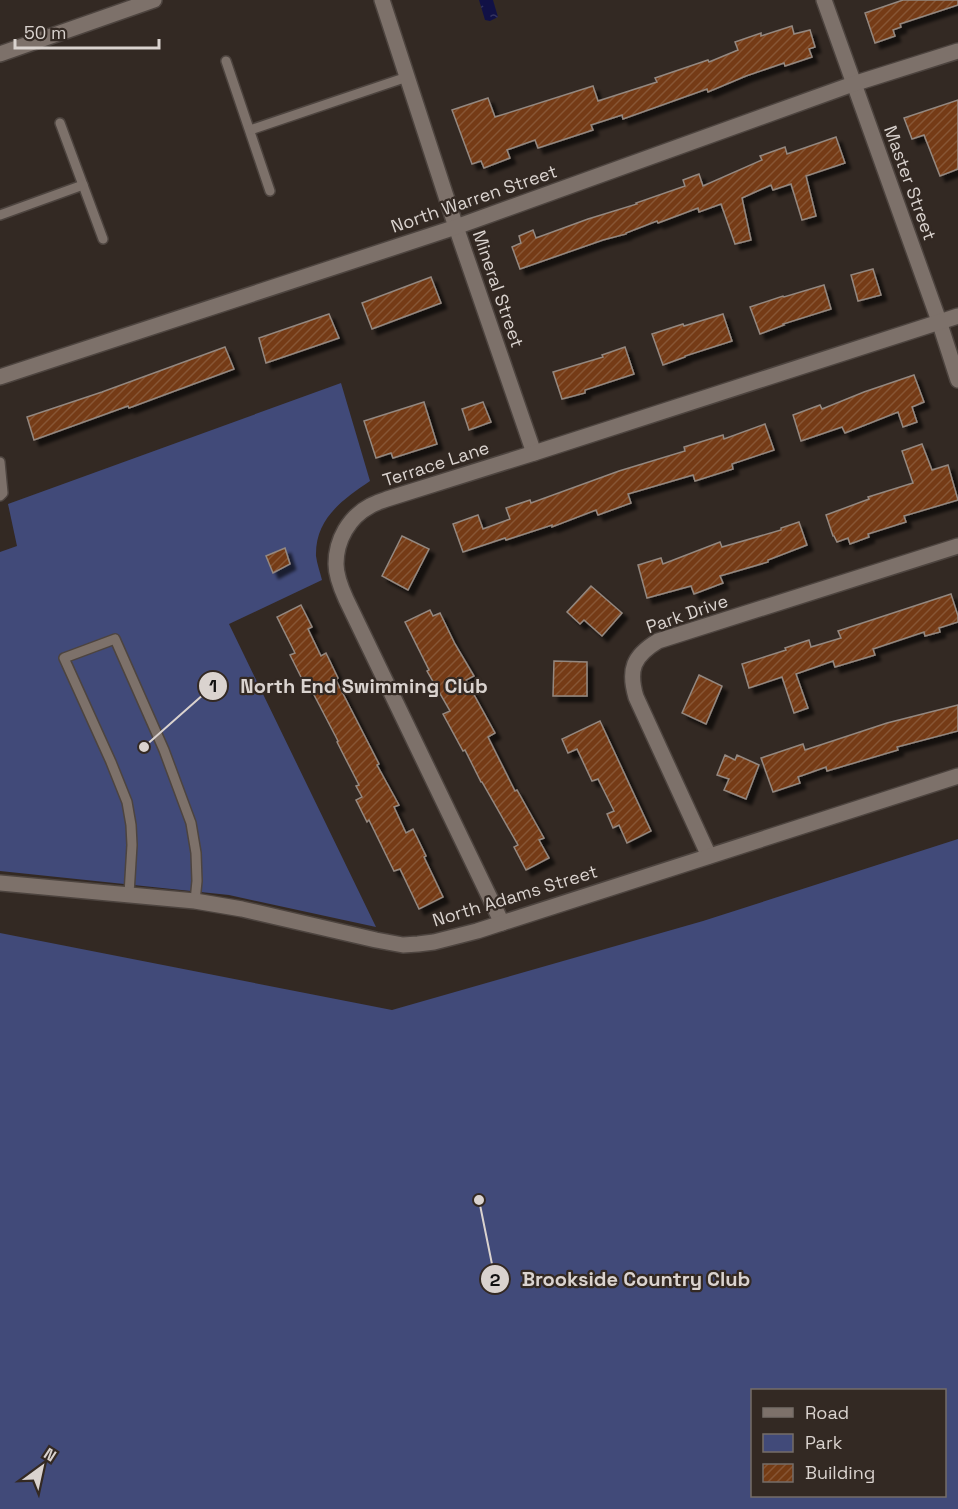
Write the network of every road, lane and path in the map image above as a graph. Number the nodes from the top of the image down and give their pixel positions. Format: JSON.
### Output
{"nodes":[{"id":1,"x":154,"y":0,"type":"edge"},
{"id":2,"x":382,"y":0,"type":"edge"},
{"id":3,"x":824,"y":0,"type":"edge"},
{"id":4,"x":958,"y":51,"type":"edge"},
{"id":5,"x":0,"y":54,"type":"edge"},
{"id":6,"x":226,"y":61,"type":"dead end"},
{"id":7,"x":407,"y":77,"type":"junction"},
{"id":8,"x":853,"y":84,"type":"junction"},
{"id":9,"x":60,"y":123,"type":"dead end"},
{"id":10,"x":250,"y":130,"type":"junction"},
{"id":11,"x":83,"y":185,"type":"junction"},
{"id":12,"x":270,"y":191,"type":"dead end"},
{"id":13,"x":0,"y":215,"type":"edge"},
{"id":14,"x":456,"y":227,"type":"junction"},
{"id":15,"x":103,"y":239,"type":"dead end"},
{"id":16,"x":958,"y":316,"type":"edge"},
{"id":17,"x":939,"y":321,"type":"junction"},
{"id":18,"x":0,"y":376,"type":"edge"},
{"id":19,"x":958,"y":380,"type":"edge"},
{"id":20,"x":534,"y":453,"type":"junction"},
{"id":21,"x":0,"y":462,"type":"edge"},
{"id":22,"x":0,"y":496,"type":"edge"},
{"id":23,"x":958,"y":546,"type":"edge"},
{"id":24,"x":958,"y":776,"type":"edge"},
{"id":25,"x":710,"y":856,"type":"junction"},
{"id":26,"x":0,"y":883,"type":"edge"},
{"id":27,"x":129,"y":894,"type":"junction"},
{"id":28,"x":195,"y":901,"type":"junction"},
{"id":29,"x":502,"y":923,"type":"junction"}],
"edges":[{"from":1,"to":5,"type":"street"},
{"from":2,"to":7,"type":"street","name":"Mineral Street"},
{"from":3,"to":8,"type":"street","name":"Master Street"},
{"from":4,"to":8,"type":"street","name":"North Warren Street"},
{"from":6,"to":10,"type":"lane"},
{"from":7,"to":10,"type":"lane"},
{"from":7,"to":14,"type":"street","name":"Mineral Street"},
{"from":8,"to":14,"type":"street","name":"North Warren Street"},
{"from":8,"to":17,"type":"street","name":"Master Street"},
{"from":9,"to":11,"type":"lane"},
{"from":10,"to":12,"type":"lane"},
{"from":11,"to":13,"type":"lane"},
{"from":11,"to":15,"type":"lane"},
{"from":14,"to":18,"type":"street","name":"North Warren Street"},
{"from":14,"to":20,"type":"street","name":"Mineral Street"},
{"from":16,"to":17,"type":"street","name":"Terrace Lane"},
{"from":17,"to":19,"type":"street","name":"Master Street"},
{"from":17,"to":20,"type":"street","name":"Terrace Lane"},
{"from":20,"to":29,"type":"street","name":"Terrace Lane"},
{"from":21,"to":22,"type":"lane"},
{"from":23,"to":25,"type":"street","name":"Park Drive"},
{"from":24,"to":25,"type":"street","name":"North Adams Street"},
{"from":25,"to":29,"type":"street","name":"North Adams Street"},
{"from":26,"to":27,"type":"street","name":"North Adams Street"},
{"from":27,"to":28,"type":"street","name":"North Adams Street"},
{"from":27,"to":28,"type":"lane"},
{"from":28,"to":29,"type":"street","name":"North Adams Street"}]}
